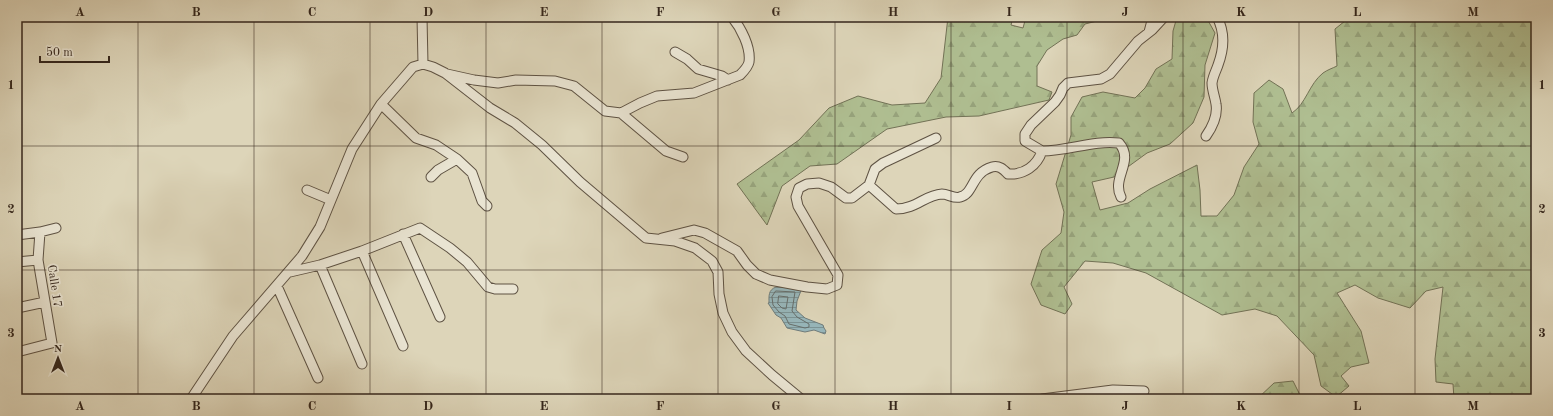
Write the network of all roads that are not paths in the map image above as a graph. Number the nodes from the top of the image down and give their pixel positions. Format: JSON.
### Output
{"nodes":[{"id":1,"x":422,"y":17,"type":"edge"},
{"id":2,"x":732,"y":17,"type":"edge"},
{"id":3,"x":1153,"y":17,"type":"edge"},
{"id":4,"x":1164,"y":17,"type":"edge"},
{"id":5,"x":1217,"y":17,"type":"edge"},
{"id":6,"x":1148,"y":33,"type":"junction"},
{"id":7,"x":675,"y":52,"type":"dead end"},
{"id":8,"x":423,"y":64,"type":"junction"},
{"id":9,"x":445,"y":74,"type":"junction"},
{"id":10,"x":728,"y":80,"type":"junction"},
{"id":11,"x":381,"y":104,"type":"junction"},
{"id":12,"x":621,"y":113,"type":"junction"},
{"id":13,"x":1206,"y":136,"type":"dead end"},
{"id":14,"x":936,"y":138,"type":"dead end"},
{"id":15,"x":1042,"y":151,"type":"junction"},
{"id":16,"x":682,"y":156,"type":"dead end"},
{"id":17,"x":457,"y":159,"type":"junction"},
{"id":18,"x":431,"y":177,"type":"dead end"},
{"id":19,"x":868,"y":186,"type":"junction"},
{"id":20,"x":307,"y":190,"type":"dead end"},
{"id":21,"x":1121,"y":198,"type":"dead end"},
{"id":22,"x":331,"y":200,"type":"junction"},
{"id":23,"x":487,"y":206,"type":"dead end"},
{"id":24,"x":56,"y":228,"type":"dead end"},
{"id":25,"x":40,"y":232,"type":"junction"},
{"id":26,"x":403,"y":234,"type":"junction"},
{"id":27,"x":17,"y":235,"type":"edge"},
{"id":28,"x":659,"y":239,"type":"junction"},
{"id":29,"x":362,"y":251,"type":"junction"},
{"id":30,"x":38,"y":260,"type":"junction"},
{"id":31,"x":17,"y":262,"type":"edge"},
{"id":32,"x":320,"y":265,"type":"junction"},
{"id":33,"x":290,"y":272,"type":"junction"},
{"id":34,"x":278,"y":286,"type":"junction"},
{"id":35,"x":513,"y":289,"type":"dead end"},
{"id":36,"x":45,"y":302,"type":"junction"},
{"id":37,"x":17,"y":308,"type":"edge"},
{"id":38,"x":440,"y":317,"type":"dead end"},
{"id":39,"x":403,"y":346,"type":"dead end"},
{"id":40,"x":17,"y":352,"type":"edge"},
{"id":41,"x":362,"y":364,"type":"dead end"},
{"id":42,"x":318,"y":378,"type":"dead end"},
{"id":43,"x":1144,"y":391,"type":"dead end"},
{"id":44,"x":191,"y":399,"type":"edge"},
{"id":45,"x":801,"y":399,"type":"edge"},
{"id":46,"x":1042,"y":399,"type":"edge"}],
"edges":[{"from":1,"to":8,"type":"street"},
{"from":2,"to":10,"type":"street"},
{"from":3,"to":6,"type":"street"},
{"from":4,"to":6,"type":"street"},
{"from":5,"to":13,"type":"street"},
{"from":6,"to":15,"type":"street"},
{"from":7,"to":10,"type":"street"},
{"from":8,"to":9,"type":"street"},
{"from":8,"to":11,"type":"street"},
{"from":9,"to":12,"type":"street"},
{"from":9,"to":28,"type":"street"},
{"from":10,"to":12,"type":"street"},
{"from":11,"to":17,"type":"street"},
{"from":11,"to":22,"type":"street"},
{"from":12,"to":16,"type":"street"},
{"from":14,"to":19,"type":"street"},
{"from":15,"to":19,"type":"street"},
{"from":15,"to":21,"type":"street"},
{"from":17,"to":18,"type":"street"},
{"from":17,"to":23,"type":"street"},
{"from":19,"to":28,"type":"street"},
{"from":20,"to":22,"type":"street"},
{"from":22,"to":33,"type":"street"},
{"from":24,"to":25,"type":"street"},
{"from":25,"to":27,"type":"street"},
{"from":25,"to":30,"type":"street","name":"Calle 17"},
{"from":26,"to":29,"type":"street"},
{"from":26,"to":35,"type":"street"},
{"from":26,"to":38,"type":"street"},
{"from":28,"to":45,"type":"street"},
{"from":29,"to":32,"type":"street"},
{"from":29,"to":39,"type":"street"},
{"from":30,"to":31,"type":"street"},
{"from":30,"to":36,"type":"street","name":"Calle 17"},
{"from":32,"to":33,"type":"street"},
{"from":32,"to":41,"type":"street"},
{"from":33,"to":34,"type":"street"},
{"from":34,"to":42,"type":"street"},
{"from":34,"to":44,"type":"street"},
{"from":36,"to":37,"type":"street"},
{"from":36,"to":40,"type":"street","name":"Calle 17"},
{"from":43,"to":46,"type":"street"}]}
